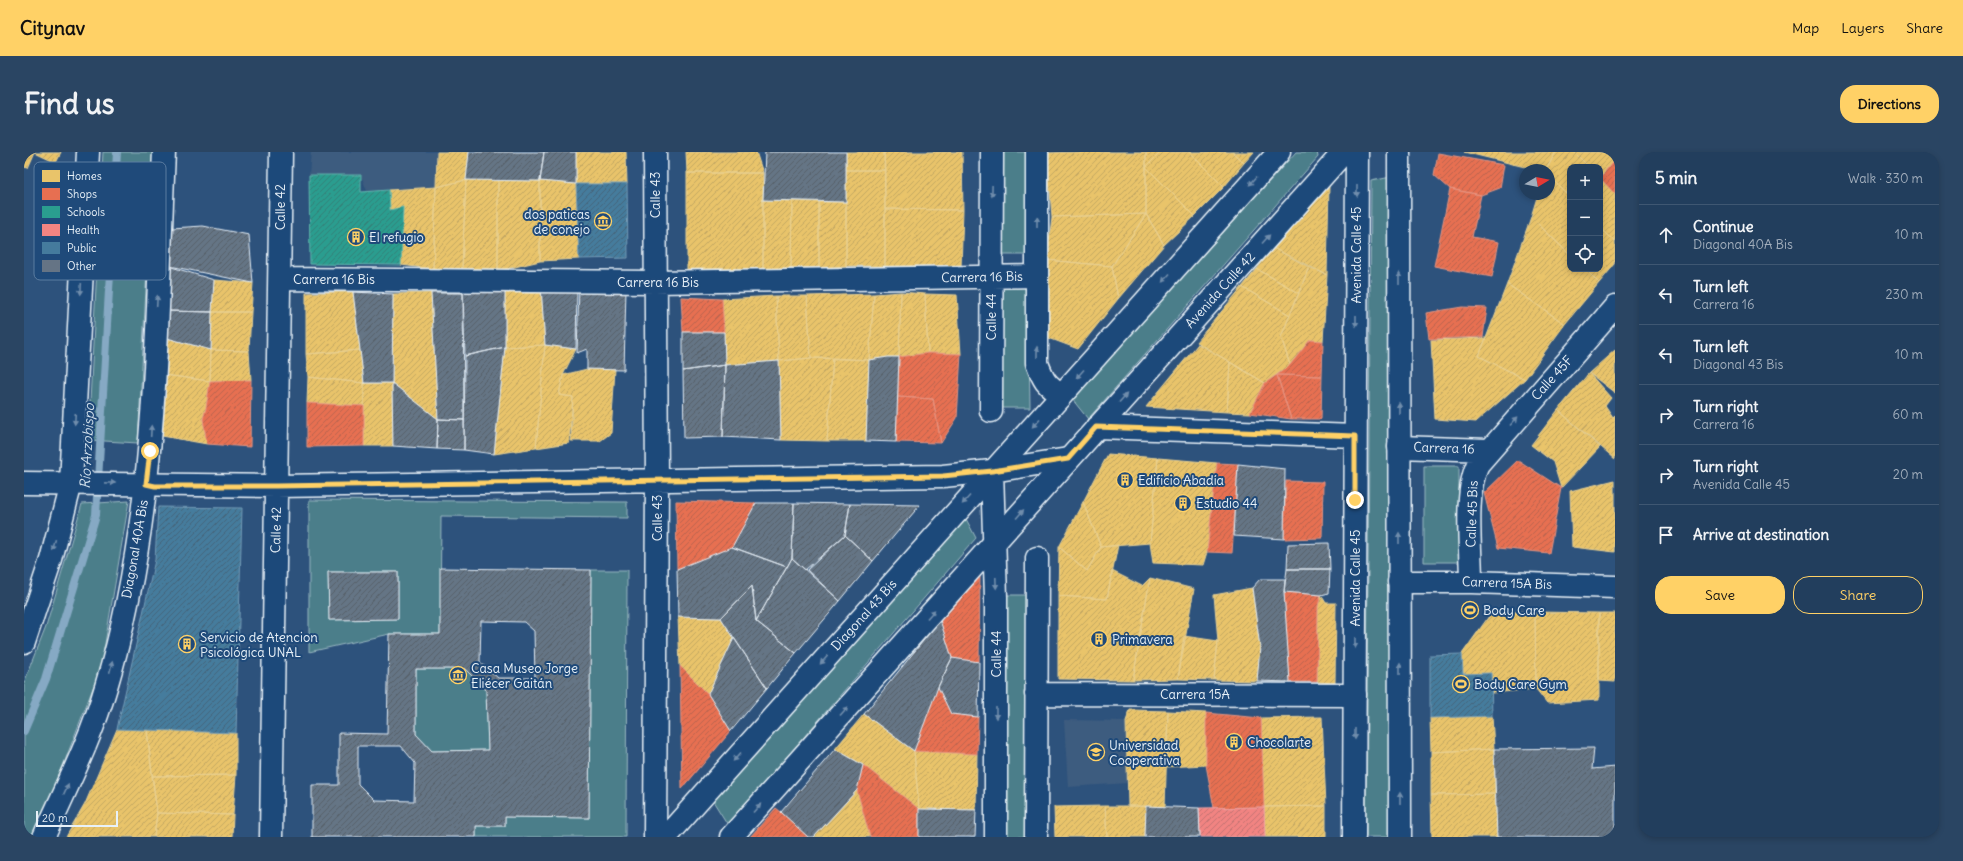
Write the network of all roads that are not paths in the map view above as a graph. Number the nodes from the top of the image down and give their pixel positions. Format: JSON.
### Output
{"nodes":[{"id":1,"x":88,"y":152,"type":"edge"},
{"id":2,"x":164,"y":152,"type":"edge"},
{"id":3,"x":281,"y":152,"type":"edge"},
{"id":4,"x":655,"y":152,"type":"edge"},
{"id":5,"x":992,"y":152,"type":"edge"},
{"id":6,"x":1038,"y":152,"type":"edge"},
{"id":7,"x":1279,"y":152,"type":"edge"},
{"id":8,"x":1344,"y":152,"type":"edge"},
{"id":9,"x":1357,"y":152,"type":"edge"},
{"id":10,"x":1399,"y":152,"type":"edge"},
{"id":11,"x":88,"y":162,"type":"edge"},
{"id":12,"x":164,"y":162,"type":"edge"},
{"id":13,"x":1037,"y":276,"type":"junction"},
{"id":14,"x":991,"y":277,"type":"junction"},
{"id":15,"x":280,"y":279,"type":"junction"},
{"id":16,"x":83,"y":280,"type":"edge"},
{"id":17,"x":158,"y":280,"type":"edge"},
{"id":18,"x":656,"y":282,"type":"junction"},
{"id":19,"x":1615,"y":307,"type":"edge"},
{"id":20,"x":1062,"y":394,"type":"junction"},
{"id":21,"x":991,"y":411,"type":"dead end"},
{"id":22,"x":1096,"y":427,"type":"junction"},
{"id":23,"x":1355,"y":436,"type":"junction"},
{"id":24,"x":1399,"y":447,"type":"junction"},
{"id":25,"x":1488,"y":450,"type":"junction"},
{"id":26,"x":1068,"y":459,"type":"junction"},
{"id":27,"x":992,"y":471,"type":"junction"},
{"id":28,"x":657,"y":481,"type":"junction"},
{"id":29,"x":24,"y":483,"type":"edge"},
{"id":30,"x":76,"y":483,"type":"junction"},
{"id":31,"x":142,"y":484,"type":"junction"},
{"id":32,"x":276,"y":486,"type":"junction"},
{"id":33,"x":995,"y":544,"type":"junction"},
{"id":34,"x":1037,"y":558,"type":"dead end"},
{"id":35,"x":1399,"y":582,"type":"junction"},
{"id":36,"x":1471,"y":582,"type":"junction"},
{"id":37,"x":1615,"y":587,"type":"edge"},
{"id":38,"x":24,"y":642,"type":"edge"},
{"id":39,"x":1036,"y":694,"type":"junction"},
{"id":40,"x":1355,"y":695,"type":"junction"},
{"id":41,"x":44,"y":837,"type":"edge"},
{"id":42,"x":271,"y":837,"type":"edge"},
{"id":43,"x":655,"y":837,"type":"edge"},
{"id":44,"x":666,"y":837,"type":"edge"},
{"id":45,"x":731,"y":837,"type":"edge"},
{"id":46,"x":996,"y":837,"type":"edge"},
{"id":47,"x":1036,"y":837,"type":"edge"},
{"id":48,"x":1354,"y":837,"type":"edge"},
{"id":49,"x":1400,"y":837,"type":"edge"}],
"edges":[{"from":1,"to":11,"type":"street","one_way":true},
{"from":12,"to":2,"type":"street","name":"Diagonal 40A Bis","one_way":true},
{"from":3,"to":15,"type":"street","name":"Calle 42"},
{"from":4,"to":18,"type":"street","name":"Calle 43"},
{"from":5,"to":14,"type":"street","name":"Calle 44","one_way":true},
{"from":13,"to":6,"type":"street","one_way":true},
{"from":7,"to":20,"type":"street","one_way":true},
{"from":22,"to":8,"type":"street","name":"Avenida Calle 42","one_way":true},
{"from":9,"to":23,"type":"street","name":"Avenida Calle 45","one_way":true},
{"from":24,"to":10,"type":"street","one_way":true},
{"from":13,"to":14,"type":"street","name":"Carrera 16 Bis"},
{"from":20,"to":13,"type":"street","one_way":true},
{"from":14,"to":18,"type":"street","name":"Carrera 16 Bis"},
{"from":14,"to":21,"type":"street","name":"Calle 44"},
{"from":15,"to":18,"type":"street","name":"Carrera 16 Bis"},
{"from":15,"to":32,"type":"street","name":"Calle 42"},
{"from":16,"to":30,"type":"street","one_way":true},
{"from":31,"to":17,"type":"street","name":"Diagonal 40A Bis","one_way":true},
{"from":18,"to":28,"type":"street","name":"Calle 43"},
{"from":25,"to":19,"type":"street","name":"Calle 45F","one_way":true},
{"from":20,"to":27,"type":"street","name":"Diagonal 43 Bis","one_way":true},
{"from":22,"to":23,"type":"street"},
{"from":22,"to":26,"type":"street"},
{"from":23,"to":40,"type":"street","name":"Avenida Calle 45","one_way":true},
{"from":24,"to":25,"type":"street","name":"Carrera 16"},
{"from":35,"to":24,"type":"street","one_way":true},
{"from":25,"to":36,"type":"street","name":"Calle 45 Bis"},
{"from":26,"to":27,"type":"street"},
{"from":33,"to":26,"type":"street","one_way":true},
{"from":27,"to":28,"type":"street"},
{"from":27,"to":33,"type":"street","name":"Calle 44"},
{"from":27,"to":44,"type":"street","name":"Diagonal 43 Bis","one_way":true},
{"from":28,"to":32,"type":"street"},
{"from":28,"to":43,"type":"street","name":"Calle 43"},
{"from":29,"to":30,"type":"street"},
{"from":30,"to":31,"type":"street","one_way":true},
{"from":30,"to":38,"type":"street","one_way":true},
{"from":31,"to":32,"type":"street"},
{"from":41,"to":31,"type":"street","name":"Diagonal 40A Bis","one_way":true},
{"from":32,"to":42,"type":"street","name":"Calle 42"},
{"from":45,"to":33,"type":"street","one_way":true},
{"from":33,"to":46,"type":"street","name":"Calle 44","one_way":true},
{"from":34,"to":39,"type":"street"},
{"from":35,"to":36,"type":"street","name":"Carrera 15A Bis"},
{"from":49,"to":35,"type":"street","one_way":true},
{"from":36,"to":37,"type":"street","name":"Carrera 15A Bis"},
{"from":39,"to":40,"type":"street","name":"Carrera 15A"},
{"from":39,"to":47,"type":"street"},
{"from":40,"to":48,"type":"street","name":"Avenida Calle 45","one_way":true}]}
